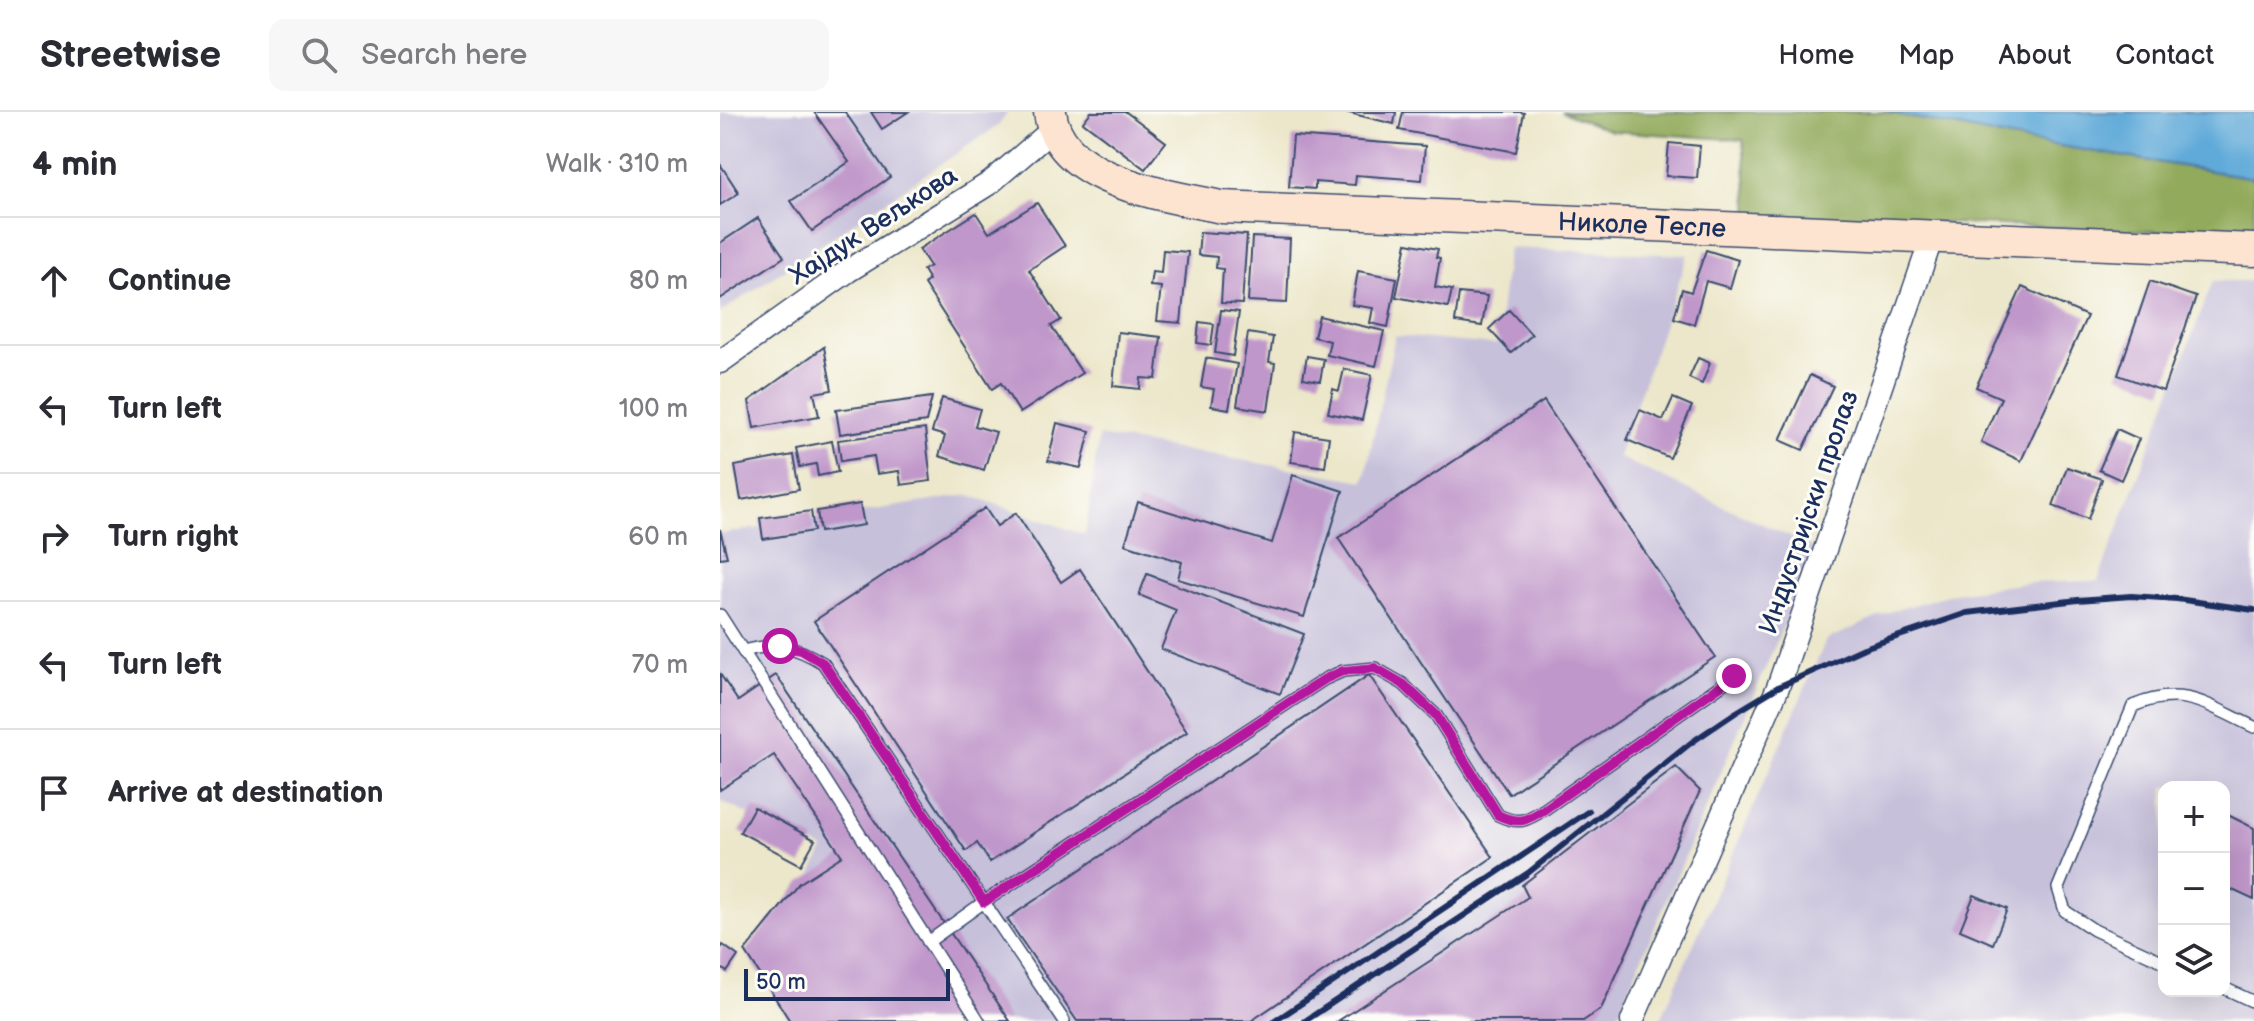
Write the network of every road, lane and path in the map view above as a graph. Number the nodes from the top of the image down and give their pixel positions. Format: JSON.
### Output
{"nodes":[{"id":1,"x":1051,"y":121,"type":"edge"},
{"id":2,"x":1932,"y":237,"type":"junction"},
{"id":3,"x":2254,"y":250,"type":"edge"},
{"id":4,"x":720,"y":362,"type":"edge"},
{"id":5,"x":720,"y":615,"type":"edge"},
{"id":6,"x":743,"y":651,"type":"junction"},
{"id":7,"x":1734,"y":676,"type":"dead end"},
{"id":8,"x":2254,"y":727,"type":"edge"},
{"id":9,"x":984,"y":902,"type":"junction"},
{"id":10,"x":928,"y":942,"type":"junction"},
{"id":11,"x":2158,"y":959,"type":"edge"},
{"id":12,"x":2230,"y":991,"type":"edge"},
{"id":13,"x":2254,"y":1002,"type":"edge"},
{"id":14,"x":979,"y":1021,"type":"edge"},
{"id":15,"x":1064,"y":1021,"type":"edge"},
{"id":16,"x":1632,"y":1021,"type":"edge"}],
"edges":[{"from":1,"to":2,"type":"street","name":"Николе Тесле"},
{"from":1,"to":4,"type":"street","name":"Хајдук Вељкова"},
{"from":2,"to":3,"type":"street","name":"Николе Тесле"},
{"from":2,"to":16,"type":"street","name":"Индустријски пролаз"},
{"from":5,"to":6,"type":"lane"},
{"from":6,"to":9,"type":"lane"},
{"from":6,"to":10,"type":"lane"},
{"from":7,"to":9,"type":"lane"},
{"from":8,"to":11,"type":"lane"},
{"from":9,"to":10,"type":"lane"},
{"from":9,"to":15,"type":"lane"},
{"from":10,"to":14,"type":"lane"},
{"from":12,"to":13,"type":"lane"}]}
